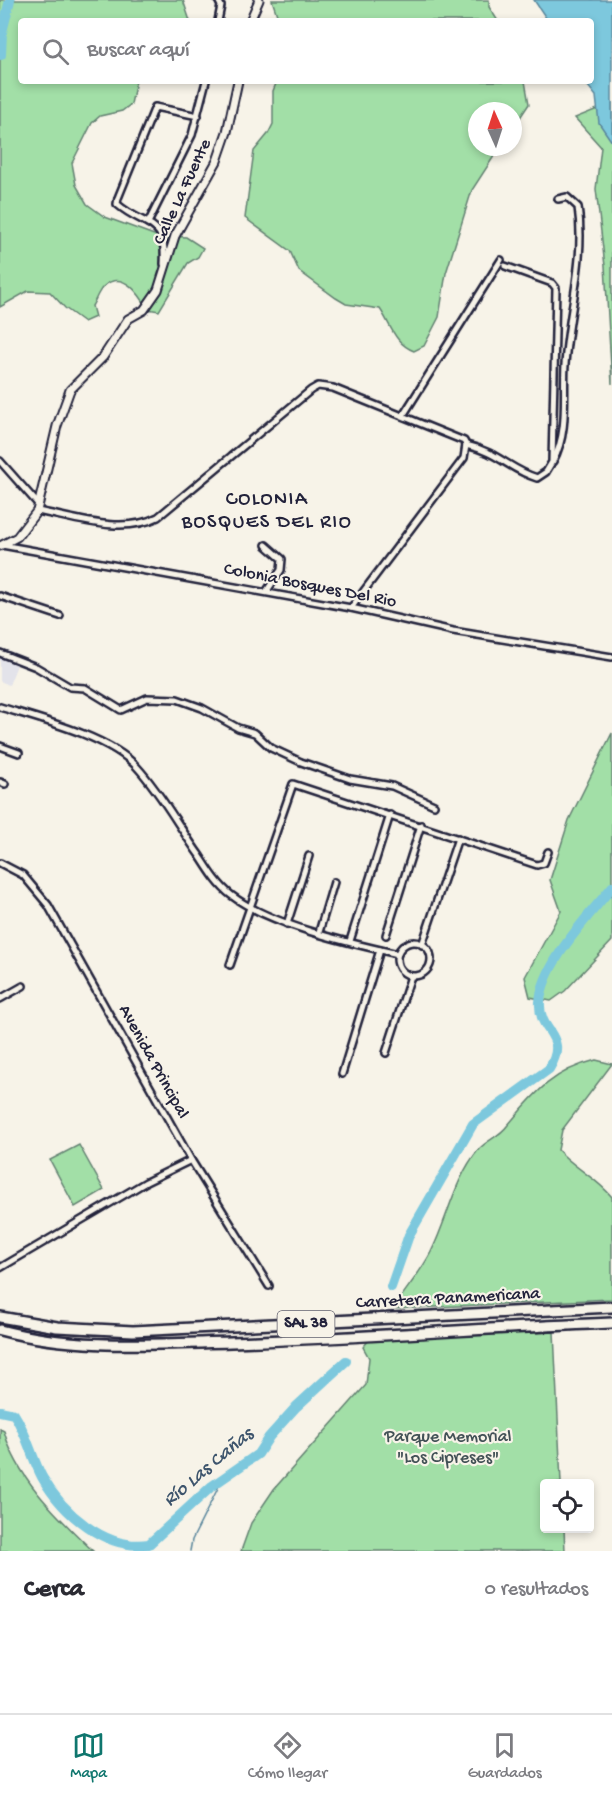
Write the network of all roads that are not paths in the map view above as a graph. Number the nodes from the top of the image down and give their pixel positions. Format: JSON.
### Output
{"nodes":[{"id":1,"x":218,"y":0,"type":"edge"},
{"id":2,"x":259,"y":0,"type":"edge"},
{"id":3,"x":219,"y":18,"type":"edge"},
{"id":4,"x":251,"y":18,"type":"edge"},
{"id":5,"x":205,"y":84,"type":"edge"},
{"id":6,"x":237,"y":84,"type":"edge"},
{"id":7,"x":198,"y":116,"type":"junction"},
{"id":8,"x":558,"y":199,"type":"dead end"},
{"id":9,"x":148,"y":223,"type":"junction"},
{"id":10,"x":501,"y":260,"type":"dead end"},
{"id":11,"x":505,"y":266,"type":"dead end"},
{"id":12,"x":163,"y":278,"type":"junction"},
{"id":13,"x":404,"y":414,"type":"junction"},
{"id":14,"x":466,"y":445,"type":"junction"},
{"id":15,"x":0,"y":461,"type":"edge"},
{"id":16,"x":552,"y":462,"type":"junction"},
{"id":17,"x":38,"y":508,"type":"junction"},
{"id":18,"x":1,"y":545,"type":"edge"},
{"id":19,"x":266,"y":545,"type":"dead end"},
{"id":20,"x":266,"y":592,"type":"junction"},
{"id":21,"x":0,"y":596,"type":"edge"},
{"id":22,"x":351,"y":608,"type":"junction"},
{"id":23,"x":60,"y":616,"type":"dead end"},
{"id":24,"x":0,"y":653,"type":"edge"},
{"id":25,"x":612,"y":657,"type":"edge"},
{"id":26,"x":0,"y":707,"type":"edge"},
{"id":27,"x":0,"y":746,"type":"edge"},
{"id":28,"x":19,"y":753,"type":"dead end"},
{"id":29,"x":434,"y":805,"type":"dead end"},
{"id":30,"x":390,"y":815,"type":"junction"},
{"id":31,"x":421,"y":825,"type":"junction"},
{"id":32,"x":458,"y":838,"type":"junction"},
{"id":33,"x":548,"y":852,"type":"dead end"},
{"id":34,"x":309,"y":856,"type":"dead end"},
{"id":35,"x":0,"y":863,"type":"edge"},
{"id":36,"x":334,"y":882,"type":"dead end"},
{"id":37,"x":249,"y":907,"type":"junction"},
{"id":38,"x":287,"y":924,"type":"junction"},
{"id":39,"x":318,"y":932,"type":"junction"},
{"id":40,"x":386,"y":935,"type":"dead end"},
{"id":41,"x":350,"y":941,"type":"junction"},
{"id":42,"x":422,"y":945,"type":"junction"},
{"id":43,"x":380,"y":950,"type":"junction"},
{"id":44,"x":398,"y":954,"type":"junction"},
{"id":45,"x":230,"y":964,"type":"dead end"},
{"id":46,"x":411,"y":976,"type":"junction"},
{"id":47,"x":23,"y":986,"type":"dead end"},
{"id":48,"x":0,"y":999,"type":"edge"},
{"id":49,"x":386,"y":1053,"type":"dead end"},
{"id":50,"x":342,"y":1074,"type":"dead end"},
{"id":51,"x":191,"y":1160,"type":"junction"},
{"id":52,"x":0,"y":1268,"type":"edge"},
{"id":53,"x":269,"y":1286,"type":"dead end"},
{"id":54,"x":612,"y":1307,"type":"edge"},
{"id":55,"x":0,"y":1317,"type":"edge"},
{"id":56,"x":311,"y":1323,"type":"junction"},
{"id":57,"x":612,"y":1323,"type":"edge"},
{"id":58,"x":276,"y":1325,"type":"junction"},
{"id":59,"x":0,"y":1330,"type":"edge"},
{"id":60,"x":314,"y":1339,"type":"junction"},
{"id":61,"x":276,"y":1341,"type":"junction"}],
"edges":[{"from":1,"to":3,"type":"street"},
{"from":2,"to":4,"type":"street"},
{"from":5,"to":7,"type":"street"},
{"from":6,"to":12,"type":"street","name":"Calle La Fuente"},
{"from":7,"to":9,"type":"street"},
{"from":7,"to":9,"type":"street"},
{"from":8,"to":16,"type":"street"},
{"from":9,"to":12,"type":"street"},
{"from":10,"to":13,"type":"street"},
{"from":11,"to":16,"type":"street"},
{"from":12,"to":17,"type":"street","name":"Calle La Fuente"},
{"from":13,"to":14,"type":"street"},
{"from":13,"to":17,"type":"street"},
{"from":14,"to":16,"type":"street"},
{"from":14,"to":22,"type":"street"},
{"from":15,"to":17,"type":"street"},
{"from":17,"to":18,"type":"street","name":"Calle La Fuente"},
{"from":18,"to":20,"type":"street","name":"Colonia Bosques Del Rio"},
{"from":19,"to":20,"type":"street"},
{"from":20,"to":22,"type":"street","name":"Colonia Bosques Del Rio"},
{"from":21,"to":23,"type":"street"},
{"from":22,"to":25,"type":"street","name":"Colonia Bosques Del Rio"},
{"from":24,"to":29,"type":"street"},
{"from":26,"to":37,"type":"street"},
{"from":27,"to":28,"type":"street"},
{"from":30,"to":31,"type":"street"},
{"from":30,"to":37,"type":"street"},
{"from":30,"to":41,"type":"street"},
{"from":31,"to":32,"type":"street"},
{"from":31,"to":40,"type":"street"},
{"from":32,"to":33,"type":"street"},
{"from":32,"to":42,"type":"street"},
{"from":34,"to":38,"type":"street"},
{"from":35,"to":51,"type":"street","name":"Avenida Principal"},
{"from":36,"to":39,"type":"street"},
{"from":37,"to":38,"type":"street"},
{"from":37,"to":45,"type":"street"},
{"from":38,"to":39,"type":"street"},
{"from":39,"to":41,"type":"street"},
{"from":41,"to":43,"type":"street"},
{"from":42,"to":44,"type":"street"},
{"from":42,"to":46,"type":"street"},
{"from":43,"to":44,"type":"street"},
{"from":43,"to":50,"type":"street"},
{"from":44,"to":46,"type":"street"},
{"from":46,"to":49,"type":"street"},
{"from":47,"to":48,"type":"street"},
{"from":51,"to":52,"type":"street"},
{"from":51,"to":53,"type":"street","name":"Avenida Principal"},
{"from":54,"to":56,"type":"highway","name":"Carretera Panamericana","number":"SAL 38"},
{"from":55,"to":58,"type":"highway","name":"Carretera Panamericana","number":"SAL 38"},
{"from":56,"to":58,"type":"highway","name":"Carretera Panamericana","number":"SAL 38"},
{"from":56,"to":60,"type":"highway"},
{"from":57,"to":60,"type":"highway","name":"Carretera Panamericana","number":"SAL 38"},
{"from":58,"to":61,"type":"highway"},
{"from":59,"to":61,"type":"highway","name":"Carretera Panamericana","number":"SAL 38"},
{"from":60,"to":61,"type":"highway","name":"Carretera Panamericana","number":"SAL 38"}]}
